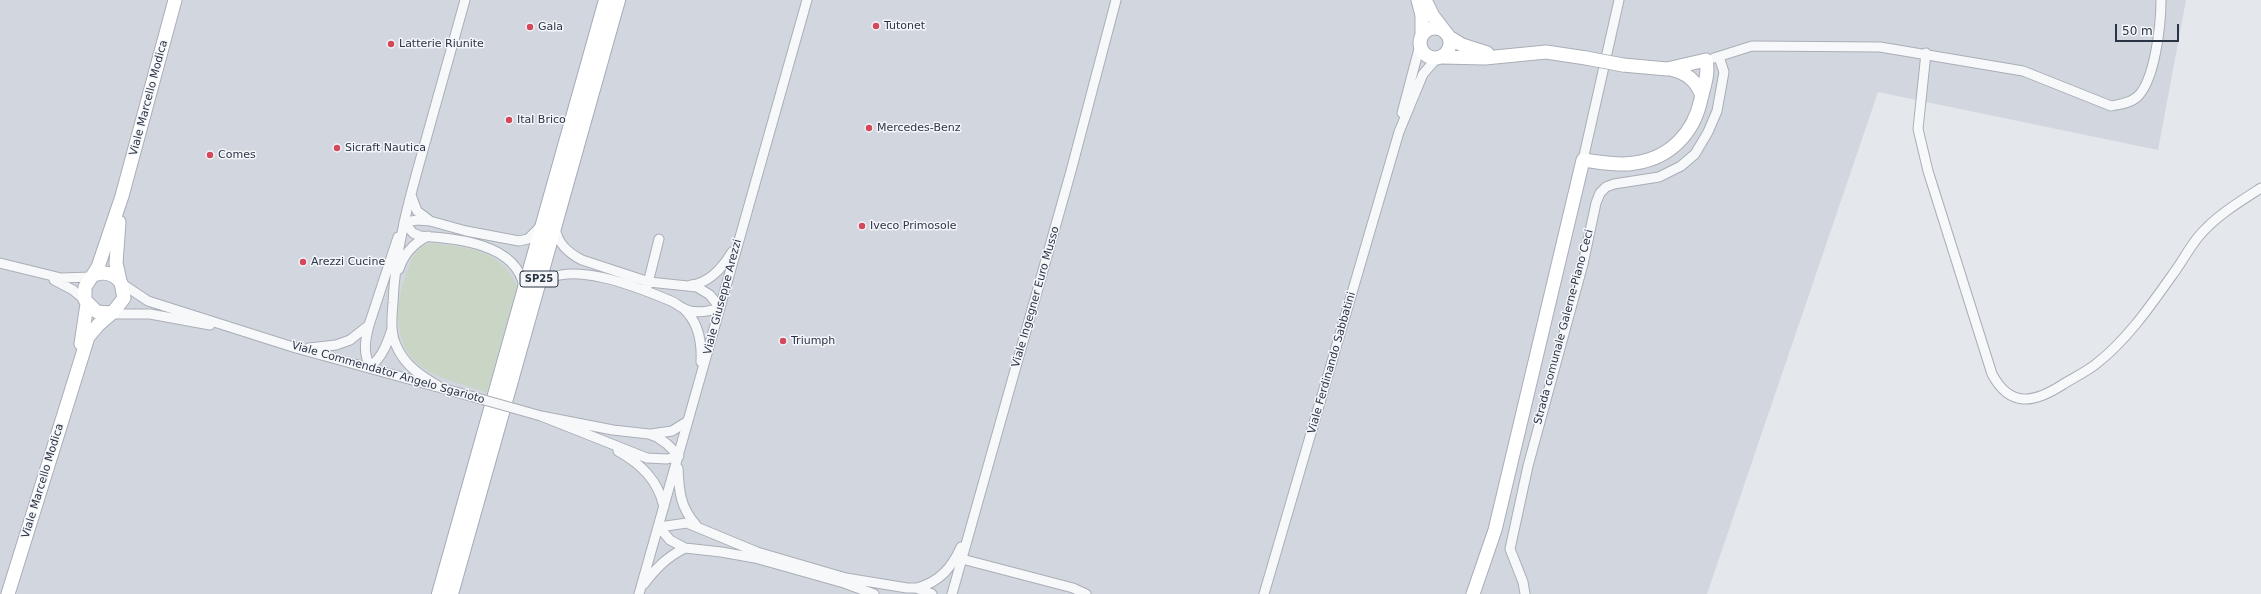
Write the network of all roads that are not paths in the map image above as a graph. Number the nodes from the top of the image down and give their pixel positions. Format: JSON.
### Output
{"nodes":[{"id":1,"x":175,"y":0,"type":"edge"},
{"id":2,"x":465,"y":0,"type":"edge"},
{"id":3,"x":606,"y":0,"type":"edge"},
{"id":4,"x":618,"y":0,"type":"edge"},
{"id":5,"x":807,"y":0,"type":"edge"},
{"id":6,"x":1116,"y":0,"type":"edge"},
{"id":7,"x":1424,"y":0,"type":"edge"},
{"id":8,"x":1619,"y":0,"type":"edge"},
{"id":9,"x":2161,"y":0,"type":"edge"},
{"id":10,"x":1448,"y":35,"type":"junction"},
{"id":11,"x":1421,"y":40,"type":"junction"},
{"id":12,"x":1926,"y":53,"type":"junction"},
{"id":13,"x":1498,"y":57,"type":"junction"},
{"id":14,"x":1719,"y":57,"type":"junction"},
{"id":15,"x":1439,"y":58,"type":"junction"},
{"id":16,"x":1703,"y":61,"type":"junction"},
{"id":17,"x":1668,"y":69,"type":"junction"},
{"id":18,"x":1696,"y":82,"type":"junction"},
{"id":19,"x":1702,"y":96,"type":"junction"},
{"id":20,"x":1399,"y":132,"type":"junction"},
{"id":21,"x":1583,"y":160,"type":"junction"},
{"id":22,"x":2261,"y":188,"type":"edge"},
{"id":23,"x":411,"y":194,"type":"junction"},
{"id":24,"x":122,"y":196,"type":"junction"},
{"id":25,"x":430,"y":221,"type":"junction"},
{"id":26,"x":404,"y":222,"type":"junction"},
{"id":27,"x":550,"y":222,"type":"junction"},
{"id":28,"x":428,"y":236,"type":"junction"},
{"id":29,"x":658,"y":239,"type":"dead end"},
{"id":30,"x":738,"y":242,"type":"junction"},
{"id":31,"x":0,"y":263,"type":"edge"},
{"id":32,"x":43,"y":275,"type":"junction"},
{"id":33,"x":93,"y":276,"type":"junction"},
{"id":34,"x":121,"y":282,"type":"junction"},
{"id":35,"x":686,"y":286,"type":"junction"},
{"id":36,"x":394,"y":287,"type":"junction"},
{"id":37,"x":647,"y":287,"type":"junction"},
{"id":38,"x":530,"y":292,"type":"junction"},
{"id":39,"x":86,"y":302,"type":"junction"},
{"id":40,"x":680,"y":306,"type":"junction"},
{"id":41,"x":720,"y":308,"type":"junction"},
{"id":42,"x":112,"y":315,"type":"junction"},
{"id":43,"x":369,"y":326,"type":"junction"},
{"id":44,"x":392,"y":328,"type":"junction"},
{"id":45,"x":235,"y":329,"type":"junction"},
{"id":46,"x":296,"y":348,"type":"junction"},
{"id":47,"x":77,"y":367,"type":"junction"},
{"id":48,"x":370,"y":367,"type":"junction"},
{"id":49,"x":700,"y":378,"type":"junction"},
{"id":50,"x":438,"y":386,"type":"junction"},
{"id":51,"x":541,"y":416,"type":"junction"},
{"id":52,"x":688,"y":422,"type":"junction"},
{"id":53,"x":579,"y":432,"type":"junction"},
{"id":54,"x":649,"y":434,"type":"junction"},
{"id":55,"x":678,"y":459,"type":"junction"},
{"id":56,"x":664,"y":509,"type":"junction"},
{"id":57,"x":974,"y":518,"type":"junction"},
{"id":58,"x":697,"y":526,"type":"junction"},
{"id":59,"x":659,"y":527,"type":"junction"},
{"id":60,"x":685,"y":548,"type":"junction"},
{"id":61,"x":455,"y":557,"type":"junction"},
{"id":62,"x":962,"y":559,"type":"junction"},
{"id":63,"x":916,"y":588,"type":"junction"},
{"id":64,"x":640,"y":592,"type":"edge"},
{"id":65,"x":8,"y":594,"type":"edge"},
{"id":66,"x":435,"y":594,"type":"edge"},
{"id":67,"x":439,"y":594,"type":"edge"},
{"id":68,"x":451,"y":594,"type":"edge"},
{"id":69,"x":456,"y":594,"type":"edge"},
{"id":70,"x":874,"y":594,"type":"edge"},
{"id":71,"x":932,"y":594,"type":"edge"},
{"id":72,"x":952,"y":594,"type":"edge"},
{"id":73,"x":1086,"y":594,"type":"edge"},
{"id":74,"x":1264,"y":594,"type":"edge"},
{"id":75,"x":1473,"y":594,"type":"edge"},
{"id":76,"x":1525,"y":594,"type":"edge"}],
"edges":[{"from":1,"to":24,"type":"street","name":"Viale Marcello Modica"},
{"from":2,"to":23,"type":"street"},
{"from":3,"to":27,"type":"main road","number":"SP25"},
{"from":4,"to":27,"type":"main road","number":"SP25"},
{"from":5,"to":30,"type":"street","name":"Viale Giuseppe Arezzi"},
{"from":6,"to":57,"type":"street","name":"Viale Ingegner Euro Musso"},
{"from":7,"to":10,"type":"street"},
{"from":7,"to":11,"type":"street"},
{"from":8,"to":21,"type":"street"},
{"from":9,"to":12,"type":"street"},
{"from":10,"to":11,"type":"street"},
{"from":10,"to":13,"type":"street"},
{"from":10,"to":15,"type":"street"},
{"from":11,"to":15,"type":"street"},
{"from":11,"to":20,"type":"street"},
{"from":12,"to":14,"type":"street"},
{"from":12,"to":22,"type":"street"},
{"from":13,"to":15,"type":"street"},
{"from":13,"to":17,"type":"street","bridge":true},
{"from":14,"to":16,"type":"street"},
{"from":14,"to":76,"type":"street","name":"Strada comunale Galerne-Piano Ceci"},
{"from":15,"to":20,"type":"street"},
{"from":16,"to":17,"type":"street"},
{"from":16,"to":18,"type":"street"},
{"from":16,"to":19,"type":"street"},
{"from":17,"to":18,"type":"street"},
{"from":18,"to":19,"type":"street"},
{"from":19,"to":21,"type":"street"},
{"from":20,"to":74,"type":"street","name":"Viale Ferdinando Sabbatini"},
{"from":21,"to":75,"type":"street"},
{"from":23,"to":25,"type":"street"},
{"from":23,"to":26,"type":"street"},
{"from":24,"to":33,"type":"street"},
{"from":24,"to":34,"type":"street"},
{"from":25,"to":26,"type":"street"},
{"from":25,"to":27,"type":"street"},
{"from":26,"to":28,"type":"street"},
{"from":26,"to":36,"type":"street"},
{"from":26,"to":43,"type":"street"},
{"from":27,"to":37,"type":"street"},
{"from":27,"to":38,"type":"main road","number":"SP25"},
{"from":28,"to":36,"type":"street"},
{"from":28,"to":38,"type":"street"},
{"from":29,"to":37,"type":"street"},
{"from":30,"to":35,"type":"street"},
{"from":30,"to":41,"type":"street","name":"Viale Giuseppe Arezzi"},
{"from":31,"to":32,"type":"street"},
{"from":32,"to":33,"type":"street"},
{"from":32,"to":39,"type":"street"},
{"from":33,"to":34,"type":"street"},
{"from":33,"to":39,"type":"street"},
{"from":34,"to":42,"type":"street"},
{"from":34,"to":45,"type":"street"},
{"from":35,"to":37,"type":"street"},
{"from":35,"to":41,"type":"street"},
{"from":36,"to":44,"type":"street"},
{"from":37,"to":38,"type":"street"},
{"from":37,"to":40,"type":"street"},
{"from":38,"to":61,"type":"main road","number":"SP25"},
{"from":39,"to":42,"type":"street"},
{"from":39,"to":47,"type":"street"},
{"from":40,"to":41,"type":"street"},
{"from":40,"to":49,"type":"street"},
{"from":41,"to":49,"type":"street","name":"Viale Giuseppe Arezzi"},
{"from":42,"to":45,"type":"street"},
{"from":42,"to":47,"type":"street"},
{"from":43,"to":46,"type":"street"},
{"from":43,"to":48,"type":"street"},
{"from":44,"to":48,"type":"street"},
{"from":44,"to":50,"type":"street"},
{"from":45,"to":46,"type":"street","name":"Viale Commendator Angelo Sgarioto"},
{"from":46,"to":48,"type":"street","name":"Viale Commendator Angelo Sgarioto"},
{"from":47,"to":65,"type":"street","name":"Viale Marcello Modica"},
{"from":48,"to":50,"type":"street","name":"Viale Commendator Angelo Sgarioto"},
{"from":49,"to":52,"type":"street","name":"Viale Giuseppe Arezzi"},
{"from":50,"to":51,"type":"street","name":"Viale Commendator Angelo Sgarioto","bridge":true},
{"from":51,"to":53,"type":"street"},
{"from":51,"to":54,"type":"street"},
{"from":52,"to":54,"type":"street"},
{"from":52,"to":55,"type":"street","name":"Viale Giuseppe Arezzi"},
{"from":53,"to":55,"type":"street"},
{"from":53,"to":56,"type":"street"},
{"from":54,"to":55,"type":"street"},
{"from":55,"to":56,"type":"street","name":"Viale Giuseppe Arezzi"},
{"from":55,"to":58,"type":"street"},
{"from":56,"to":59,"type":"street","name":"Viale Giuseppe Arezzi"},
{"from":57,"to":62,"type":"street","name":"Viale Ingegner Euro Musso"},
{"from":57,"to":63,"type":"street"},
{"from":58,"to":59,"type":"street"},
{"from":58,"to":63,"type":"street"},
{"from":59,"to":60,"type":"street"},
{"from":59,"to":64,"type":"street","name":"Viale Giuseppe Arezzi"},
{"from":60,"to":64,"type":"street"},
{"from":60,"to":70,"type":"street"},
{"from":61,"to":66,"type":"main road"},
{"from":61,"to":67,"type":"main road","number":"SP25"},
{"from":61,"to":68,"type":"main road","number":"SP25"},
{"from":61,"to":69,"type":"main road"},
{"from":62,"to":72,"type":"street","name":"Viale Ingegner Euro Musso"},
{"from":62,"to":73,"type":"street"},
{"from":63,"to":71,"type":"street"}]}
